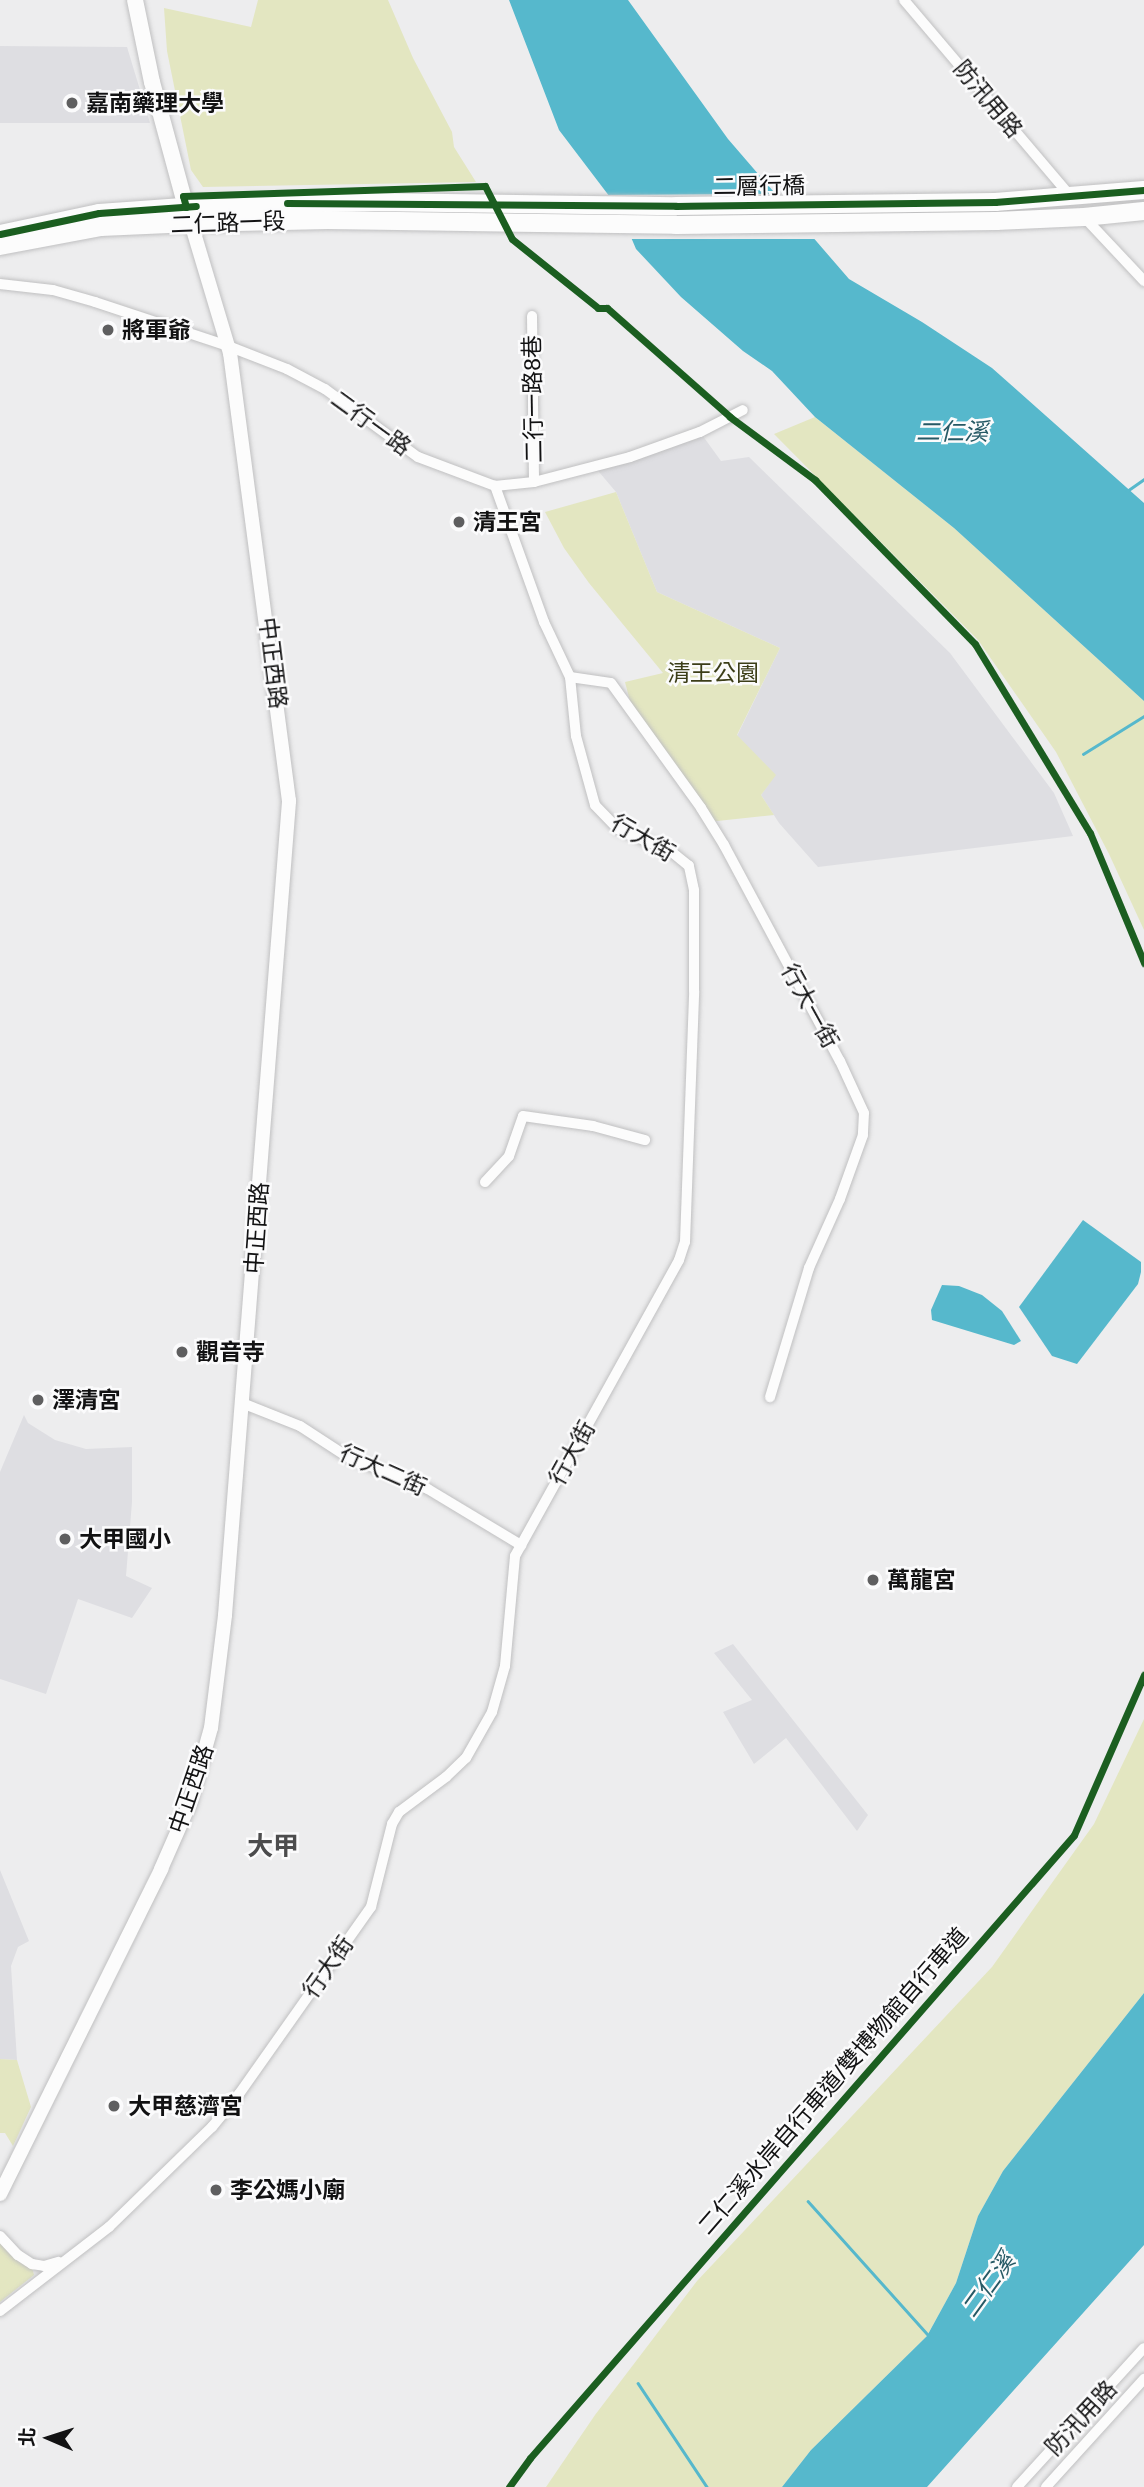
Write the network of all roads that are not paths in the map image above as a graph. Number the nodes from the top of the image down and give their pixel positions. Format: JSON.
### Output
{"nodes":[{"id":1,"x":135,"y":0,"type":"edge"},
{"id":2,"x":904,"y":0,"type":"edge"},
{"id":3,"x":1144,"y":190,"type":"edge"},
{"id":4,"x":1072,"y":198,"type":"junction"},
{"id":5,"x":1144,"y":211,"type":"edge"},
{"id":6,"x":373,"y":212,"type":"junction"},
{"id":7,"x":188,"y":215,"type":"junction"},
{"id":8,"x":1084,"y":217,"type":"junction"},
{"id":9,"x":0,"y":234,"type":"edge"},
{"id":10,"x":0,"y":246,"type":"edge"},
{"id":11,"x":1144,"y":281,"type":"edge"},
{"id":12,"x":0,"y":284,"type":"edge"},
{"id":13,"x":532,"y":316,"type":"dead end"},
{"id":14,"x":228,"y":346,"type":"junction"},
{"id":15,"x":743,"y":410,"type":"dead end"},
{"id":16,"x":534,"y":482,"type":"junction"},
{"id":17,"x":495,"y":486,"type":"junction"},
{"id":18,"x":570,"y":677,"type":"junction"},
{"id":19,"x":645,"y":1140,"type":"dead end"},
{"id":20,"x":485,"y":1182,"type":"dead end"},
{"id":21,"x":770,"y":1397,"type":"dead end"},
{"id":22,"x":242,"y":1403,"type":"junction"},
{"id":23,"x":521,"y":1545,"type":"junction"},
{"id":24,"x":0,"y":2194,"type":"edge"},
{"id":25,"x":0,"y":2236,"type":"edge"},
{"id":26,"x":64,"y":2261,"type":"junction"},
{"id":27,"x":0,"y":2311,"type":"edge"},
{"id":28,"x":1144,"y":2348,"type":"edge"},
{"id":29,"x":1144,"y":2379,"type":"edge"},
{"id":30,"x":1017,"y":2487,"type":"edge"},
{"id":31,"x":1046,"y":2487,"type":"edge"}],
"edges":[{"from":1,"to":7,"type":"main road"},
{"from":2,"to":4,"type":"street","name":"防汛用路"},
{"from":3,"to":4,"type":"main road","name":"二層行橋"},
{"from":4,"to":6,"type":"main road","name":"二層行橋"},
{"from":5,"to":8,"type":"main road","name":"二層行橋"},
{"from":6,"to":7,"type":"main road","name":"二仁路一段"},
{"from":6,"to":8,"type":"main road","name":"二層行橋"},
{"from":7,"to":9,"type":"main road","name":"二仁路一段"},
{"from":7,"to":10,"type":"main road","name":"二仁路一段"},
{"from":7,"to":14,"type":"street","name":"中正西路"},
{"from":8,"to":11,"type":"street"},
{"from":12,"to":14,"type":"street","name":"二行一路"},
{"from":13,"to":16,"type":"street","name":"二行一路8巷"},
{"from":14,"to":17,"type":"street","name":"二行一路"},
{"from":14,"to":22,"type":"street","name":"中正西路"},
{"from":15,"to":16,"type":"street","name":"二行一路"},
{"from":16,"to":17,"type":"street","name":"二行一路"},
{"from":17,"to":18,"type":"street","name":"行大街"},
{"from":18,"to":21,"type":"street","name":"行大一街"},
{"from":18,"to":23,"type":"street","name":"行大街"},
{"from":19,"to":20,"type":"street"},
{"from":22,"to":23,"type":"street","name":"行大二街"},
{"from":22,"to":24,"type":"street","name":"中正西路"},
{"from":23,"to":26,"type":"street","name":"行大街"},
{"from":25,"to":26,"type":"street"},
{"from":26,"to":27,"type":"street","name":"行大街"},
{"from":28,"to":30,"type":"street","name":"防汛用路"},
{"from":29,"to":31,"type":"street"}]}
